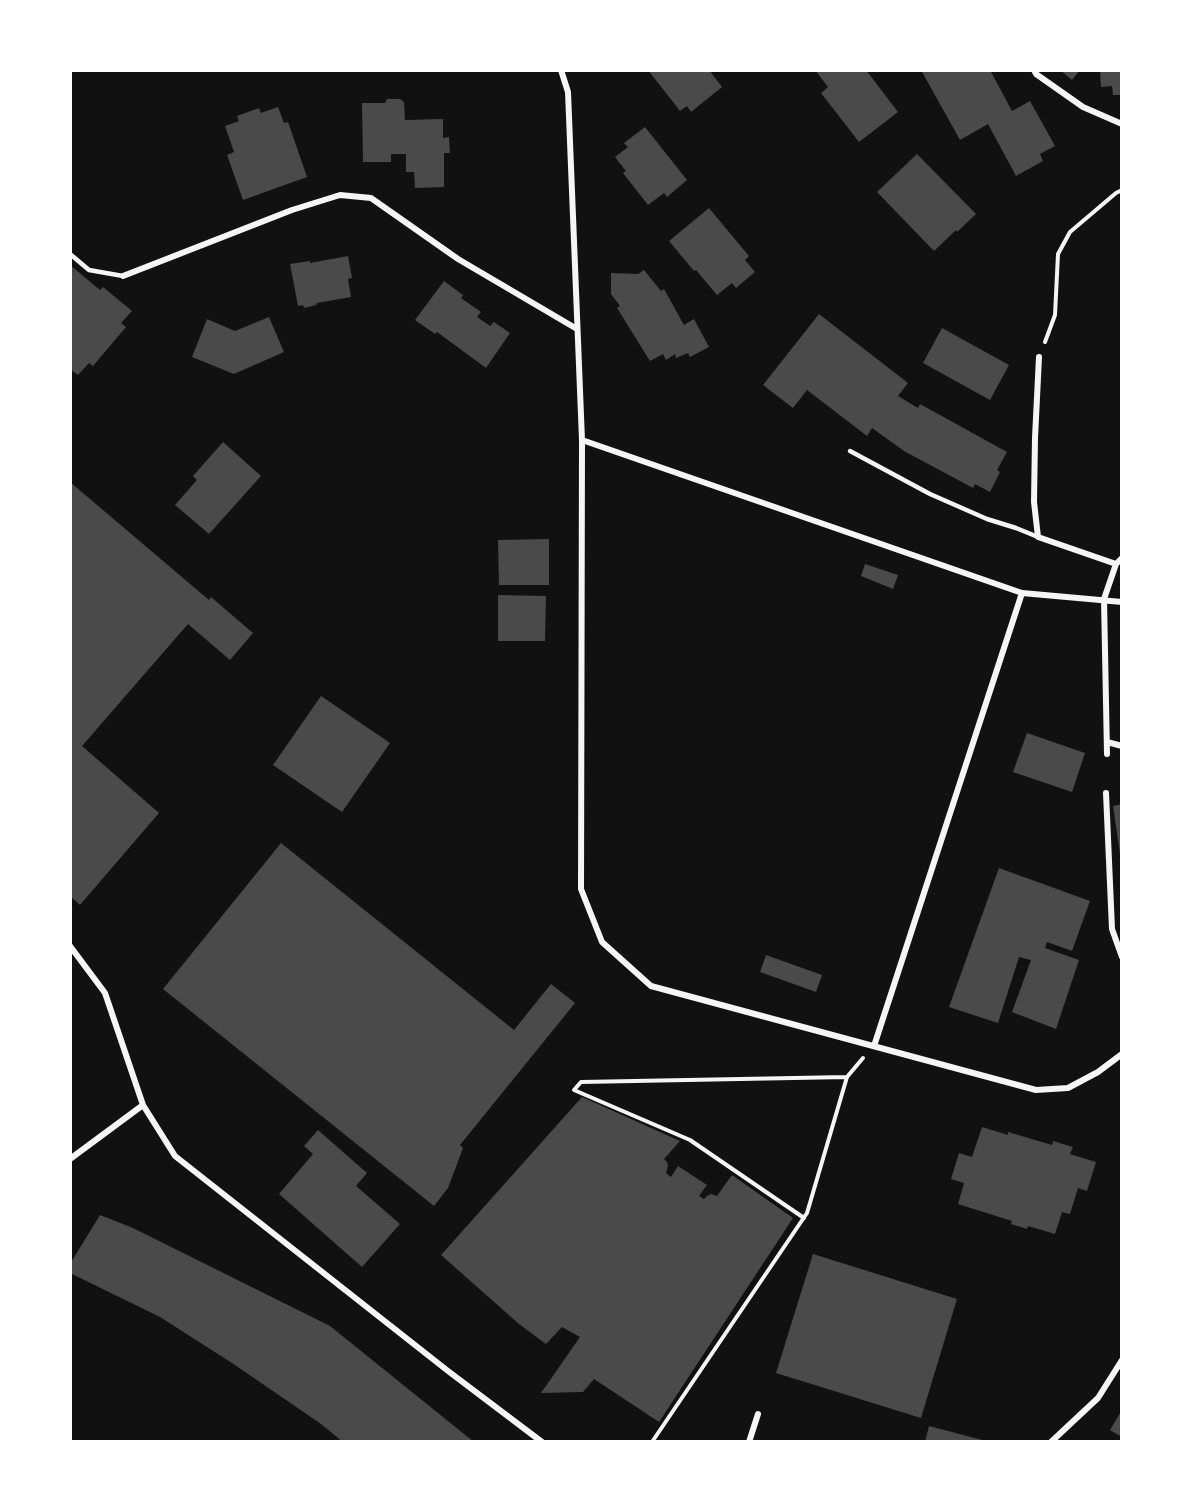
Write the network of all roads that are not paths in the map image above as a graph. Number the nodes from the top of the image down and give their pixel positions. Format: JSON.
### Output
{"nodes":[{"id":1,"x":561,"y":70,"type":"edge"},
{"id":2,"x":1034,"y":70,"type":"edge"},
{"id":3,"x":1122,"y":124,"type":"edge"},
{"id":4,"x":70,"y":254,"type":"edge"},
{"id":5,"x":123,"y":276,"type":"joint"},
{"id":6,"x":577,"y":329,"type":"junction"},
{"id":7,"x":1039,"y":357,"type":"road end"},
{"id":8,"x":582,"y":440,"type":"junction"},
{"id":9,"x":850,"y":451,"type":"dead end"},
{"id":10,"x":1038,"y":537,"type":"junction"},
{"id":11,"x":1122,"y":558,"type":"edge"},
{"id":12,"x":1116,"y":564,"type":"junction"},
{"id":13,"x":1022,"y":593,"type":"junction"},
{"id":14,"x":1104,"y":599,"type":"junction"},
{"id":15,"x":1122,"y":602,"type":"edge"},
{"id":16,"x":1107,"y":742,"type":"junction"},
{"id":17,"x":1122,"y":746,"type":"edge"},
{"id":18,"x":1107,"y":754,"type":"dead end"},
{"id":19,"x":1106,"y":793,"type":"dead end"},
{"id":20,"x":70,"y":946,"type":"edge"},
{"id":21,"x":1122,"y":957,"type":"edge"},
{"id":22,"x":874,"y":1046,"type":"junction"},
{"id":23,"x":1122,"y":1054,"type":"edge"},
{"id":24,"x":143,"y":1105,"type":"junction"},
{"id":25,"x":70,"y":1159,"type":"edge"},
{"id":26,"x":1122,"y":1360,"type":"edge"},
{"id":27,"x":758,"y":1414,"type":"dead end"},
{"id":28,"x":542,"y":1442,"type":"edge"},
{"id":29,"x":749,"y":1442,"type":"edge"},
{"id":30,"x":1051,"y":1442,"type":"edge"}],
"edges":[{"from":1,"to":6,"type":"street"},
{"from":2,"to":3,"type":"street"},
{"from":4,"to":5,"type":"lane"},
{"from":5,"to":6,"type":"street"},
{"from":6,"to":8,"type":"street"},
{"from":7,"to":10,"type":"street"},
{"from":8,"to":13,"type":"street"},
{"from":8,"to":22,"type":"street"},
{"from":9,"to":10,"type":"lane"},
{"from":10,"to":12,"type":"street"},
{"from":11,"to":12,"type":"street"},
{"from":12,"to":14,"type":"street"},
{"from":13,"to":14,"type":"street"},
{"from":13,"to":22,"type":"street"},
{"from":14,"to":15,"type":"street"},
{"from":14,"to":16,"type":"street"},
{"from":16,"to":17,"type":"street"},
{"from":16,"to":18,"type":"street"},
{"from":19,"to":21,"type":"street"},
{"from":20,"to":24,"type":"street"},
{"from":22,"to":23,"type":"street"},
{"from":24,"to":25,"type":"street"},
{"from":24,"to":28,"type":"street"},
{"from":26,"to":30,"type":"street"},
{"from":27,"to":29,"type":"street"}]}
